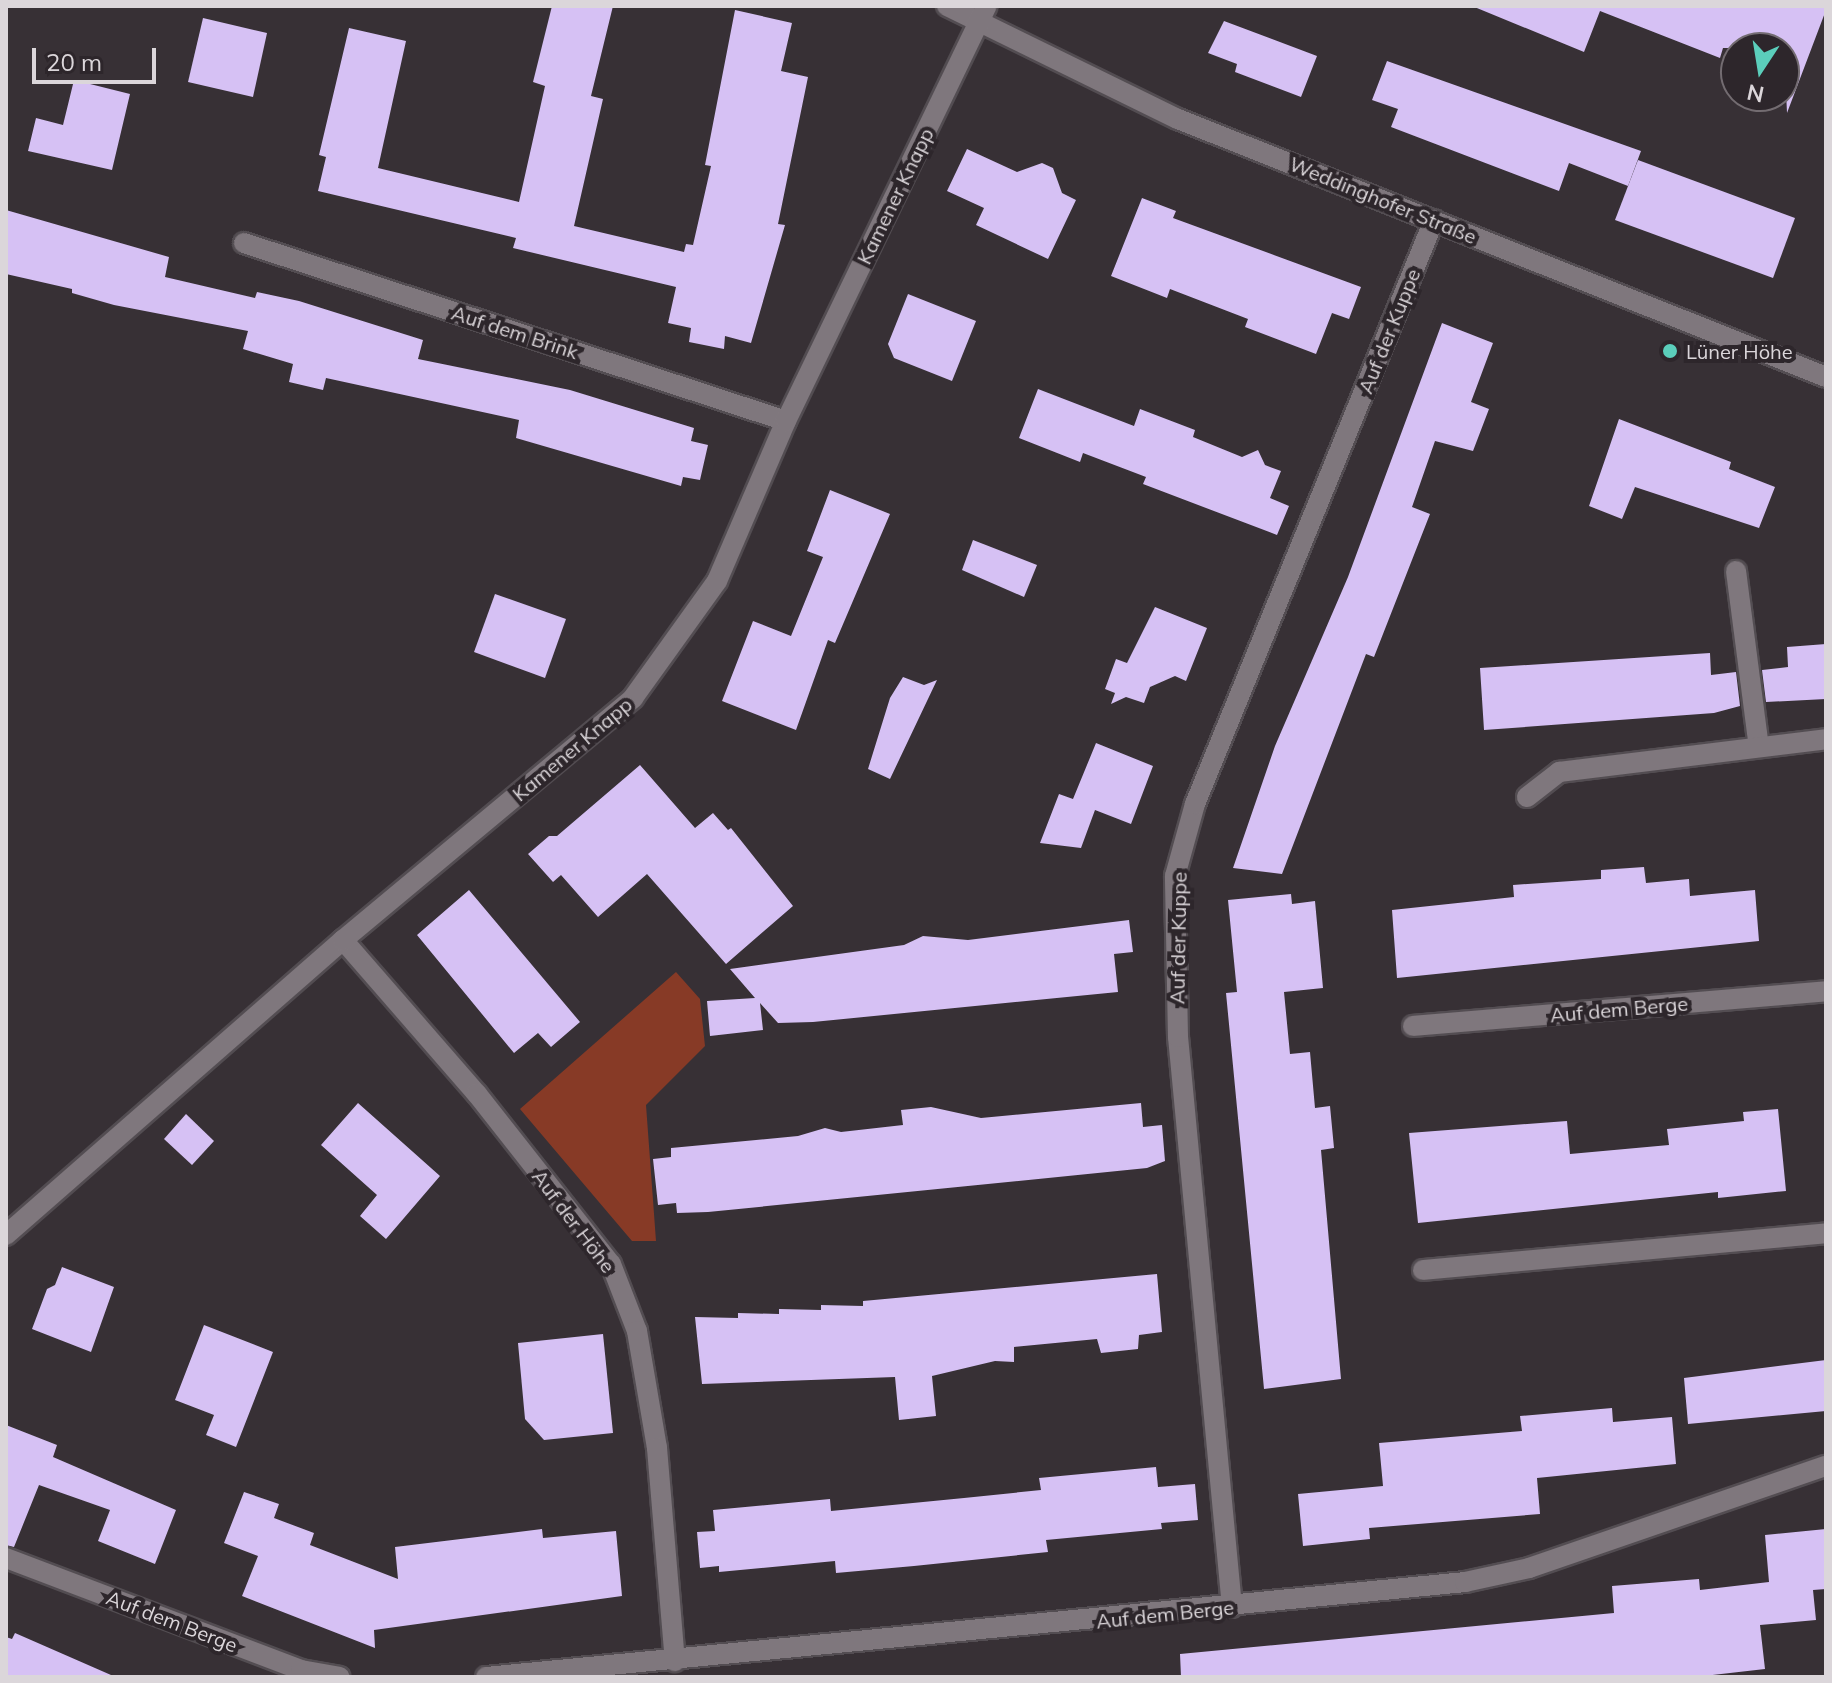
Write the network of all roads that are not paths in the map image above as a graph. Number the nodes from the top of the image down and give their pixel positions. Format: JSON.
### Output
{"nodes":[{"id":1,"x":947,"y":6,"type":"edge"},
{"id":2,"x":983,"y":14,"type":"edge"},
{"id":3,"x":1434,"y":220,"type":"junction"},
{"id":4,"x":244,"y":243,"type":"dead end"},
{"id":5,"x":1826,"y":377,"type":"edge"},
{"id":6,"x":786,"y":421,"type":"junction"},
{"id":7,"x":1736,"y":571,"type":"dead end"},
{"id":8,"x":1826,"y":739,"type":"edge"},
{"id":9,"x":1759,"y":747,"type":"junction"},
{"id":10,"x":1527,"y":797,"type":"dead end"},
{"id":11,"x":343,"y":940,"type":"junction"},
{"id":12,"x":1826,"y":991,"type":"edge"},
{"id":13,"x":1413,"y":1026,"type":"dead end"},
{"id":14,"x":1826,"y":1233,"type":"edge"},
{"id":15,"x":6,"y":1235,"type":"edge"},
{"id":16,"x":1423,"y":1270,"type":"dead end"},
{"id":17,"x":1826,"y":1466,"type":"edge"},
{"id":18,"x":6,"y":1558,"type":"edge"},
{"id":19,"x":1232,"y":1607,"type":"junction"},
{"id":20,"x":675,"y":1661,"type":"junction"},
{"id":21,"x":339,"y":1677,"type":"edge"},
{"id":22,"x":486,"y":1677,"type":"edge"}],
"edges":[{"from":1,"to":2,"type":"street","name":"Weddinghofer Straße"},
{"from":2,"to":3,"type":"street","name":"Weddinghofer Straße"},
{"from":2,"to":6,"type":"street","name":"Kamener Knapp"},
{"from":3,"to":5,"type":"street","name":"Weddinghofer Straße"},
{"from":3,"to":19,"type":"street","name":"Auf der Kuppe"},
{"from":4,"to":6,"type":"street","name":"Auf dem Brink"},
{"from":6,"to":11,"type":"street","name":"Kamener Knapp"},
{"from":7,"to":9,"type":"street"},
{"from":8,"to":9,"type":"street"},
{"from":9,"to":10,"type":"street"},
{"from":11,"to":15,"type":"street","name":"Kamener Knapp"},
{"from":11,"to":20,"type":"street","name":"Auf der Höhe"},
{"from":12,"to":13,"type":"street","name":"Auf dem Berge"},
{"from":14,"to":16,"type":"street"},
{"from":17,"to":19,"type":"street","name":"Auf dem Berge"},
{"from":18,"to":21,"type":"street","name":"Auf dem Berge"},
{"from":19,"to":20,"type":"street","name":"Auf dem Berge"},
{"from":20,"to":22,"type":"street","name":"Auf dem Berge"}]}
